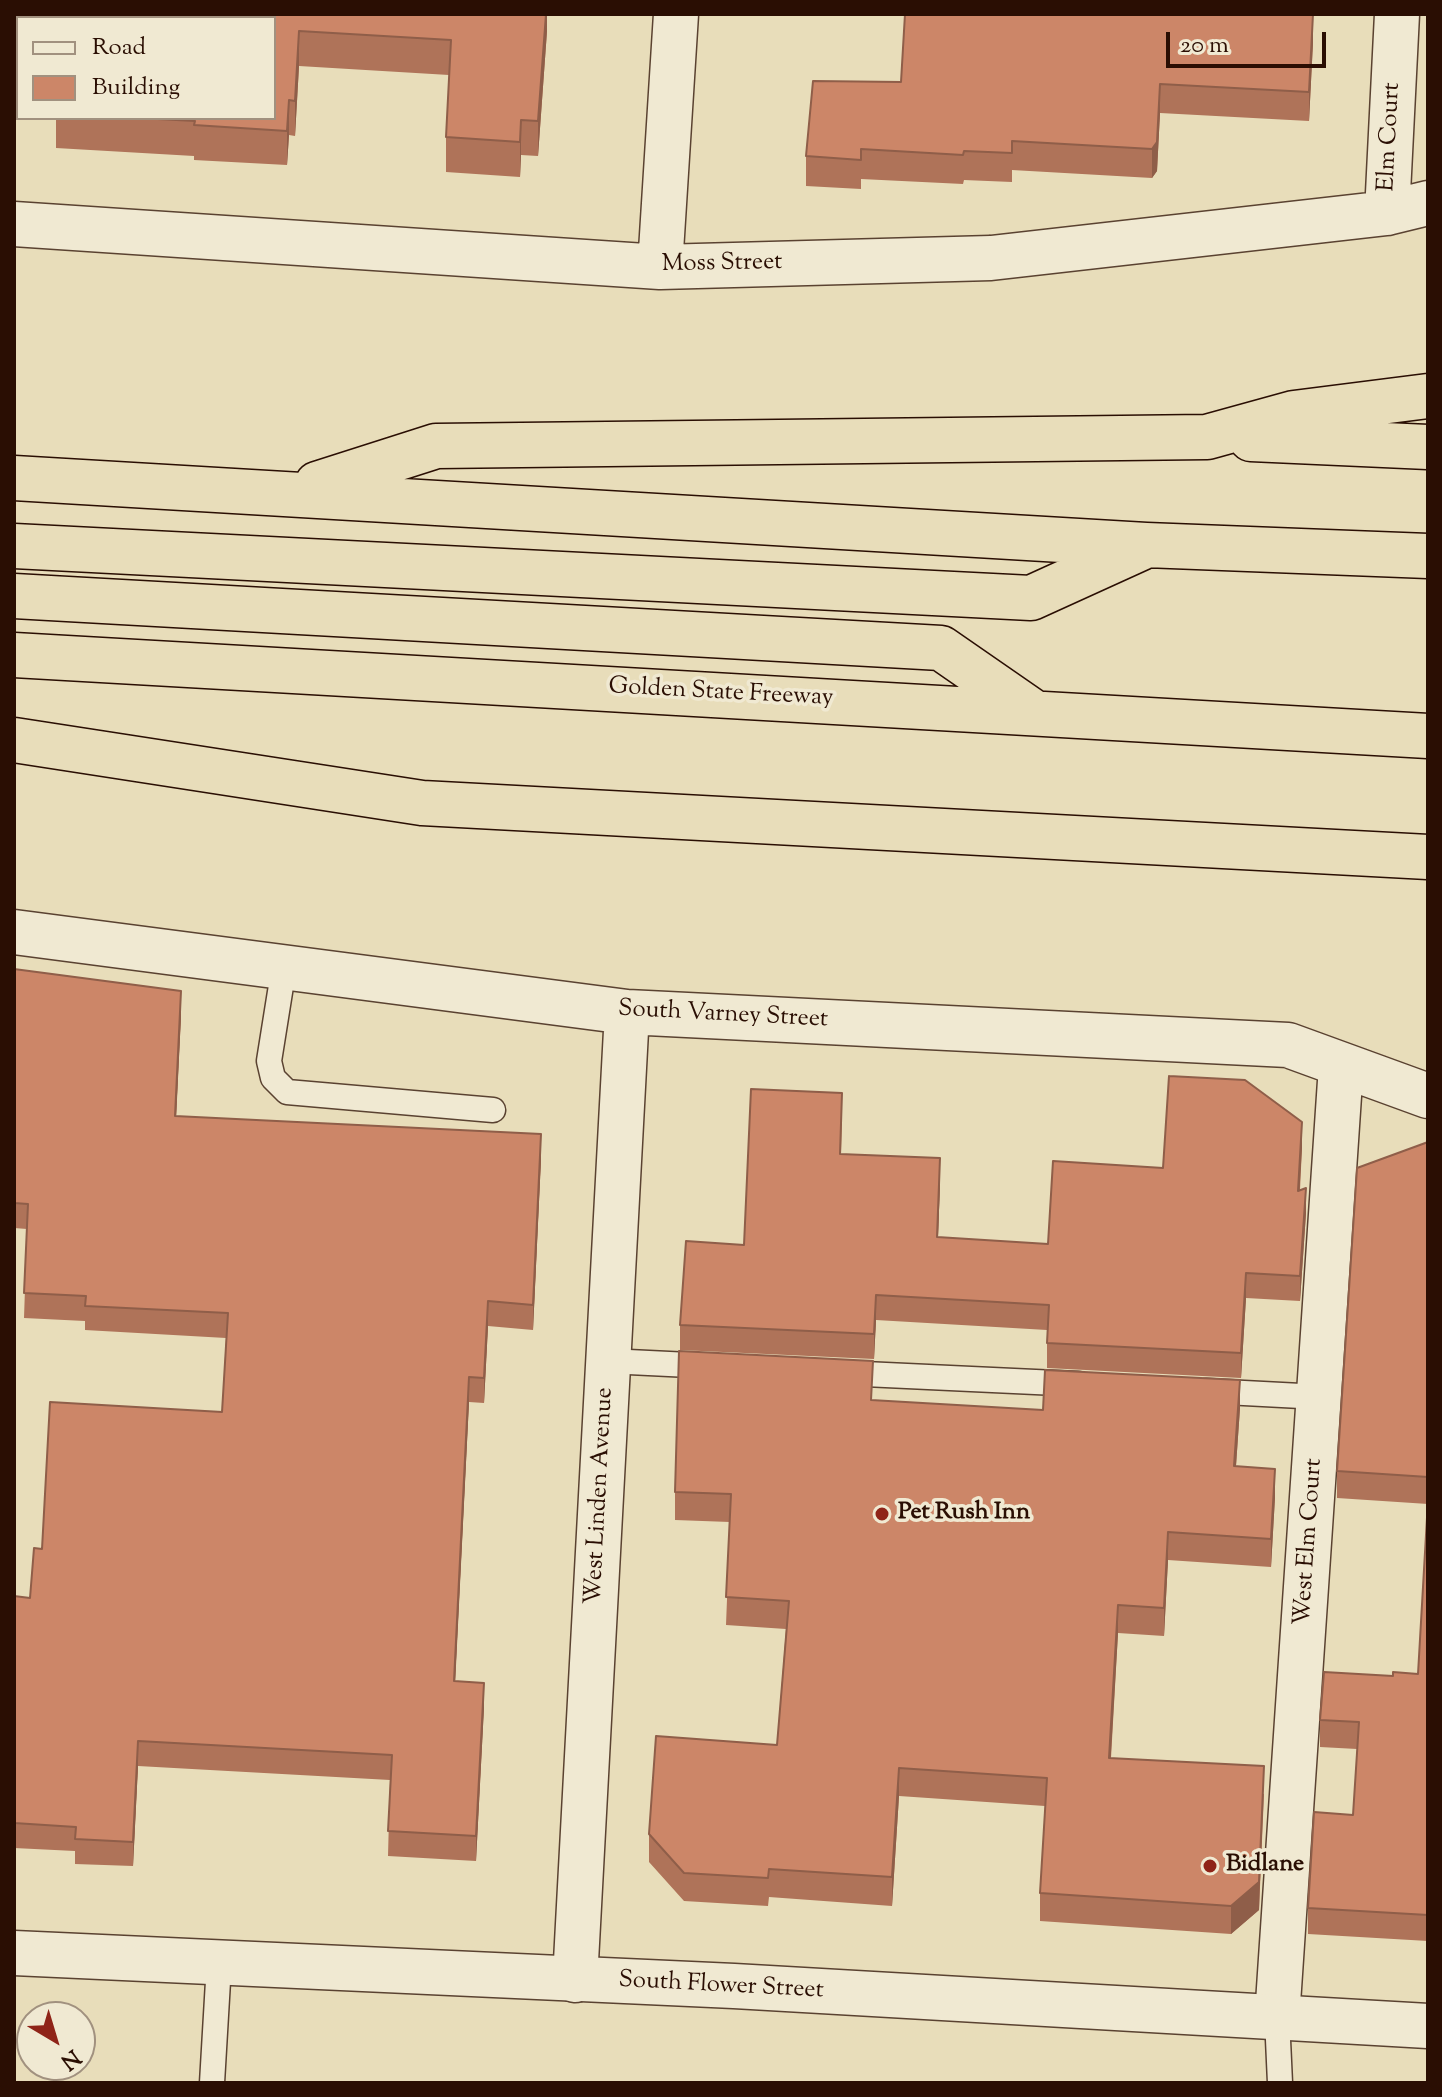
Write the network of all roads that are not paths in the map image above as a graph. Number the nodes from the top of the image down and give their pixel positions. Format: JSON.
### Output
{"nodes":[{"id":1,"x":676,"y":14,"type":"edge"},
{"id":2,"x":1397,"y":14,"type":"edge"},
{"id":3,"x":1408,"y":208,"type":"edge"},
{"id":4,"x":14,"y":224,"type":"edge"},
{"id":5,"x":660,"y":267,"type":"junction"},
{"id":6,"x":1428,"y":396,"type":"edge"},
{"id":7,"x":1207,"y":437,"type":"junction"},
{"id":8,"x":1428,"y":447,"type":"edge"},
{"id":9,"x":14,"y":478,"type":"edge"},
{"id":10,"x":292,"y":492,"type":"junction"},
{"id":11,"x":1146,"y":545,"type":"junction"},
{"id":12,"x":14,"y":546,"type":"edge"},
{"id":13,"x":1428,"y":556,"type":"edge"},
{"id":14,"x":14,"y":596,"type":"edge"},
{"id":15,"x":14,"y":655,"type":"edge"},
{"id":16,"x":1032,"y":711,"type":"junction"},
{"id":17,"x":1428,"y":736,"type":"edge"},
{"id":18,"x":14,"y":740,"type":"edge"},
{"id":19,"x":1362,"y":853,"type":"junction"},
{"id":20,"x":1428,"y":857,"type":"edge"},
{"id":21,"x":1428,"y":878,"type":"edge"},
{"id":22,"x":14,"y":932,"type":"edge"},
{"id":23,"x":284,"y":967,"type":"junction"},
{"id":24,"x":627,"y":1012,"type":"junction"},
{"id":25,"x":1341,"y":1066,"type":"junction"},
{"id":26,"x":1428,"y":1096,"type":"edge"},
{"id":27,"x":493,"y":1110,"type":"dead end"},
{"id":28,"x":608,"y":1361,"type":"junction"},
{"id":29,"x":735,"y":1367,"type":"edge"},
{"id":30,"x":814,"y":1371,"type":"edge"},
{"id":31,"x":1098,"y":1386,"type":"edge"},
{"id":32,"x":1177,"y":1390,"type":"edge"},
{"id":33,"x":1320,"y":1397,"type":"junction"},
{"id":34,"x":14,"y":1953,"type":"edge"},
{"id":35,"x":219,"y":1964,"type":"junction"},
{"id":36,"x":575,"y":1980,"type":"junction"},
{"id":37,"x":1277,"y":2018,"type":"junction"},
{"id":38,"x":1428,"y":2026,"type":"edge"},
{"id":39,"x":212,"y":2083,"type":"edge"},
{"id":40,"x":1280,"y":2083,"type":"edge"}],
"edges":[{"from":1,"to":5,"type":"street"},
{"from":2,"to":3,"type":"street","name":"Elm Court"},
{"from":3,"to":5,"type":"street","name":"Moss Street"},
{"from":4,"to":5,"type":"street","name":"Moss Street"},
{"from":6,"to":7,"type":"highway"},
{"from":7,"to":8,"type":"highway"},
{"from":7,"to":10,"type":"highway"},
{"from":9,"to":10,"type":"highway"},
{"from":10,"to":11,"type":"highway"},
{"from":11,"to":12,"type":"highway"},
{"from":11,"to":13,"type":"highway"},
{"from":14,"to":16,"type":"highway"},
{"from":15,"to":16,"type":"highway","name":"Golden State Freeway"},
{"from":16,"to":17,"type":"highway","name":"Golden State Freeway"},
{"from":18,"to":19,"type":"highway"},
{"from":19,"to":20,"type":"highway"},
{"from":19,"to":21,"type":"highway"},
{"from":22,"to":23,"type":"street","name":"South Varney Street"},
{"from":23,"to":24,"type":"street","name":"South Varney Street"},
{"from":23,"to":27,"type":"lane"},
{"from":24,"to":25,"type":"street","name":"South Varney Street"},
{"from":24,"to":28,"type":"street","name":"West Linden Avenue"},
{"from":25,"to":26,"type":"street","name":"South Varney Street"},
{"from":25,"to":33,"type":"street","name":"West Elm Court"},
{"from":28,"to":29,"type":"lane"},
{"from":28,"to":36,"type":"street","name":"West Linden Avenue"},
{"from":30,"to":31,"type":"lane"},
{"from":32,"to":33,"type":"lane"},
{"from":33,"to":37,"type":"street","name":"West Elm Court"},
{"from":34,"to":35,"type":"street","name":"South Flower Street"},
{"from":35,"to":36,"type":"street","name":"South Flower Street"},
{"from":35,"to":39,"type":"lane"},
{"from":36,"to":37,"type":"street","name":"South Flower Street"},
{"from":37,"to":38,"type":"street","name":"South Flower Street"},
{"from":37,"to":40,"type":"lane"}]}
